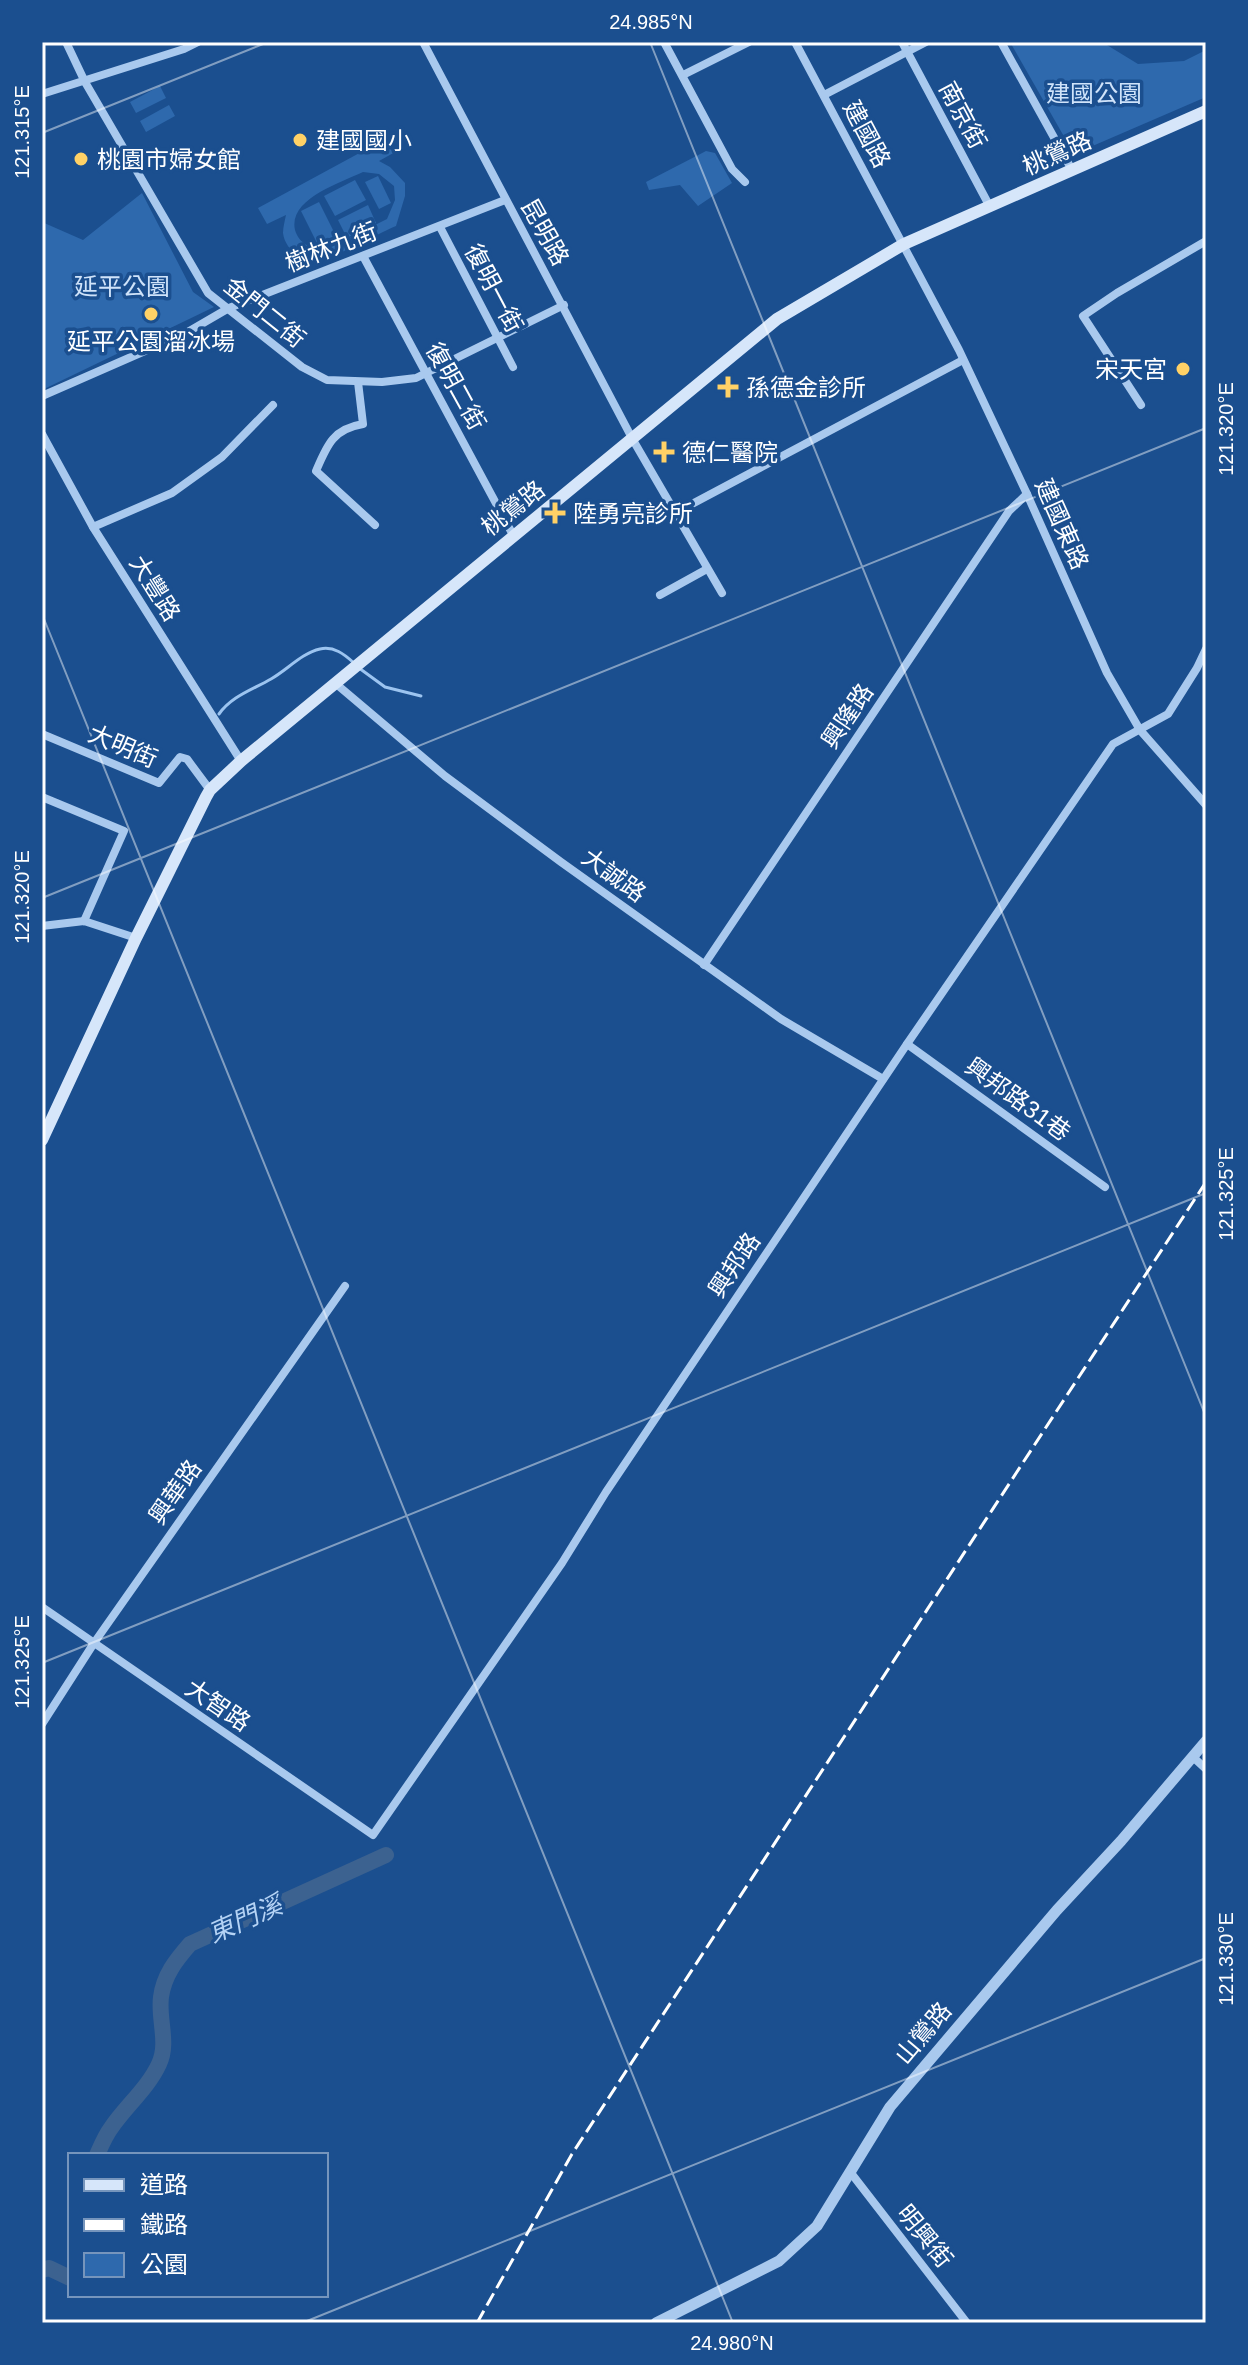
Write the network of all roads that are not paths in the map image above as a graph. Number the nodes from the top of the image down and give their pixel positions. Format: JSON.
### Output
{"nodes":[{"id":1,"x":66,"y":42,"type":"edge"},
{"id":2,"x":198,"y":42,"type":"edge"},
{"id":3,"x":423,"y":42,"type":"edge"},
{"id":4,"x":664,"y":42,"type":"edge"},
{"id":5,"x":749,"y":42,"type":"edge"},
{"id":6,"x":795,"y":42,"type":"edge"},
{"id":7,"x":902,"y":42,"type":"edge"},
{"id":8,"x":926,"y":42,"type":"edge"},
{"id":9,"x":1001,"y":42,"type":"edge"},
{"id":10,"x":908,"y":52,"type":"junction"},
{"id":11,"x":683,"y":75,"type":"junction"},
{"id":12,"x":85,"y":82,"type":"junction"},
{"id":13,"x":42,"y":94,"type":"edge"},
{"id":14,"x":824,"y":95,"type":"junction"},
{"id":15,"x":1206,"y":111,"type":"edge"},
{"id":16,"x":1072,"y":170,"type":"junction"},
{"id":17,"x":745,"y":182,"type":"dead end"},
{"id":18,"x":505,"y":200,"type":"junction"},
{"id":19,"x":990,"y":207,"type":"junction"},
{"id":20,"x":440,"y":227,"type":"junction"},
{"id":21,"x":1206,"y":241,"type":"edge"},
{"id":22,"x":904,"y":244,"type":"junction"},
{"id":23,"x":363,"y":256,"type":"junction"},
{"id":24,"x":564,"y":305,"type":"junction"},
{"id":25,"x":229,"y":308,"type":"junction"},
{"id":26,"x":498,"y":338,"type":"junction"},
{"id":27,"x":963,"y":360,"type":"junction"},
{"id":28,"x":513,"y":367,"type":"dead end"},
{"id":29,"x":426,"y":373,"type":"junction"},
{"id":30,"x":358,"y":382,"type":"junction"},
{"id":31,"x":42,"y":396,"type":"edge"},
{"id":32,"x":273,"y":405,"type":"dead end"},
{"id":33,"x":1141,"y":405,"type":"dead end"},
{"id":34,"x":43,"y":436,"type":"edge"},
{"id":35,"x":633,"y":440,"type":"junction"},
{"id":36,"x":1027,"y":494,"type":"junction"},
{"id":37,"x":675,"y":513,"type":"junction"},
{"id":38,"x":375,"y":525,"type":"dead end"},
{"id":39,"x":93,"y":527,"type":"junction"},
{"id":40,"x":513,"y":535,"type":"junction"},
{"id":41,"x":707,"y":569,"type":"junction"},
{"id":42,"x":722,"y":593,"type":"dead end"},
{"id":43,"x":660,"y":595,"type":"dead end"},
{"id":44,"x":1206,"y":649,"type":"edge"},
{"id":45,"x":335,"y":683,"type":"junction"},
{"id":46,"x":1140,"y":730,"type":"junction"},
{"id":47,"x":42,"y":734,"type":"edge"},
{"id":48,"x":241,"y":761,"type":"junction"},
{"id":49,"x":210,"y":790,"type":"junction"},
{"id":50,"x":42,"y":797,"type":"edge"},
{"id":51,"x":1206,"y":805,"type":"edge"},
{"id":52,"x":84,"y":921,"type":"junction"},
{"id":53,"x":42,"y":926,"type":"edge"},
{"id":54,"x":136,"y":938,"type":"junction"},
{"id":55,"x":704,"y":965,"type":"junction"},
{"id":56,"x":907,"y":1044,"type":"junction"},
{"id":57,"x":883,"y":1079,"type":"junction"},
{"id":58,"x":42,"y":1140,"type":"edge"},
{"id":59,"x":1105,"y":1187,"type":"dead end"},
{"id":60,"x":345,"y":1286,"type":"dead end"},
{"id":61,"x":42,"y":1607,"type":"edge"},
{"id":62,"x":94,"y":1643,"type":"junction"},
{"id":63,"x":42,"y":1724,"type":"edge"},
{"id":64,"x":1206,"y":1741,"type":"edge"},
{"id":65,"x":1193,"y":1757,"type":"junction"},
{"id":66,"x":1206,"y":1769,"type":"edge"},
{"id":67,"x":373,"y":1835,"type":"joint"},
{"id":68,"x":851,"y":2173,"type":"junction"},
{"id":69,"x":656,"y":2323,"type":"edge"},
{"id":70,"x":967,"y":2323,"type":"edge"}],
"edges":[{"from":1,"to":12,"type":"street","name":"金門二街"},
{"from":2,"to":12,"type":"street"},
{"from":3,"to":18,"type":"street","name":"昆明路"},
{"from":4,"to":11,"type":"street"},
{"from":5,"to":11,"type":"street"},
{"from":6,"to":14,"type":"street","name":"建國路"},
{"from":7,"to":10,"type":"street","name":"南京街"},
{"from":8,"to":10,"type":"street"},
{"from":9,"to":16,"type":"street"},
{"from":10,"to":14,"type":"street"},
{"from":10,"to":19,"type":"street","name":"南京街"},
{"from":11,"to":17,"type":"street"},
{"from":12,"to":13,"type":"street"},
{"from":12,"to":25,"type":"street","name":"金門二街"},
{"from":14,"to":22,"type":"street","name":"建國路"},
{"from":15,"to":16,"type":"main road","name":"桃鶯路"},
{"from":16,"to":19,"type":"main road","name":"桃鶯路"},
{"from":18,"to":20,"type":"street","name":"樹林九街"},
{"from":18,"to":24,"type":"street","name":"昆明路"},
{"from":19,"to":22,"type":"main road","name":"桃鶯路"},
{"from":20,"to":23,"type":"street","name":"樹林九街"},
{"from":20,"to":26,"type":"street","name":"復明一街"},
{"from":21,"to":33,"type":"street"},
{"from":22,"to":27,"type":"street","name":"建國東路"},
{"from":22,"to":35,"type":"main road","name":"桃鶯路"},
{"from":23,"to":25,"type":"street","name":"樹林九街"},
{"from":23,"to":29,"type":"street","name":"復明二街"},
{"from":24,"to":26,"type":"street","name":"金門二街"},
{"from":24,"to":35,"type":"street","name":"昆明路"},
{"from":25,"to":30,"type":"street","name":"金門二街"},
{"from":25,"to":31,"type":"street","name":"樹林九街"},
{"from":26,"to":28,"type":"street","name":"復明一街"},
{"from":26,"to":29,"type":"street","name":"金門二街"},
{"from":27,"to":36,"type":"street","name":"建國東路"},
{"from":27,"to":37,"type":"street"},
{"from":29,"to":30,"type":"street","name":"金門二街"},
{"from":29,"to":40,"type":"street","name":"復明二街"},
{"from":30,"to":38,"type":"street"},
{"from":32,"to":39,"type":"street"},
{"from":34,"to":39,"type":"street","name":"大豐路"},
{"from":35,"to":37,"type":"street","name":"昆明路"},
{"from":35,"to":40,"type":"main road","name":"桃鶯路"},
{"from":36,"to":46,"type":"street","name":"建國東路"},
{"from":36,"to":55,"type":"street","name":"興隆路"},
{"from":37,"to":41,"type":"street","name":"昆明路"},
{"from":39,"to":48,"type":"street","name":"大豐路"},
{"from":40,"to":45,"type":"main road","name":"桃鶯路"},
{"from":41,"to":42,"type":"street","name":"昆明路"},
{"from":41,"to":43,"type":"street"},
{"from":44,"to":46,"type":"street","name":"興邦路"},
{"from":45,"to":48,"type":"main road","name":"桃鶯路"},
{"from":45,"to":55,"type":"street","name":"大誠路"},
{"from":46,"to":51,"type":"street","name":"建國東路"},
{"from":46,"to":56,"type":"street","name":"興邦路"},
{"from":47,"to":49,"type":"street","name":"大明街"},
{"from":48,"to":49,"type":"main road","name":"桃鶯路"},
{"from":49,"to":54,"type":"main road","name":"桃鶯路"},
{"from":50,"to":52,"type":"street"},
{"from":52,"to":53,"type":"street"},
{"from":52,"to":54,"type":"street"},
{"from":54,"to":58,"type":"main road","name":"桃鶯路"},
{"from":55,"to":57,"type":"street","name":"大誠路"},
{"from":56,"to":57,"type":"street","name":"興邦路"},
{"from":56,"to":59,"type":"street","name":"興邦路31巷"},
{"from":57,"to":67,"type":"street","name":"興邦路"},
{"from":60,"to":62,"type":"street","name":"興華路"},
{"from":61,"to":62,"type":"street","name":"大智路"},
{"from":62,"to":63,"type":"street","name":"興華路"},
{"from":62,"to":67,"type":"street","name":"大智路"},
{"from":64,"to":65,"type":"street","name":"山鶯路"},
{"from":65,"to":66,"type":"street"},
{"from":65,"to":68,"type":"street","name":"山鶯路"},
{"from":68,"to":69,"type":"street","name":"山鶯路"},
{"from":68,"to":70,"type":"street","name":"明興街"}]}
